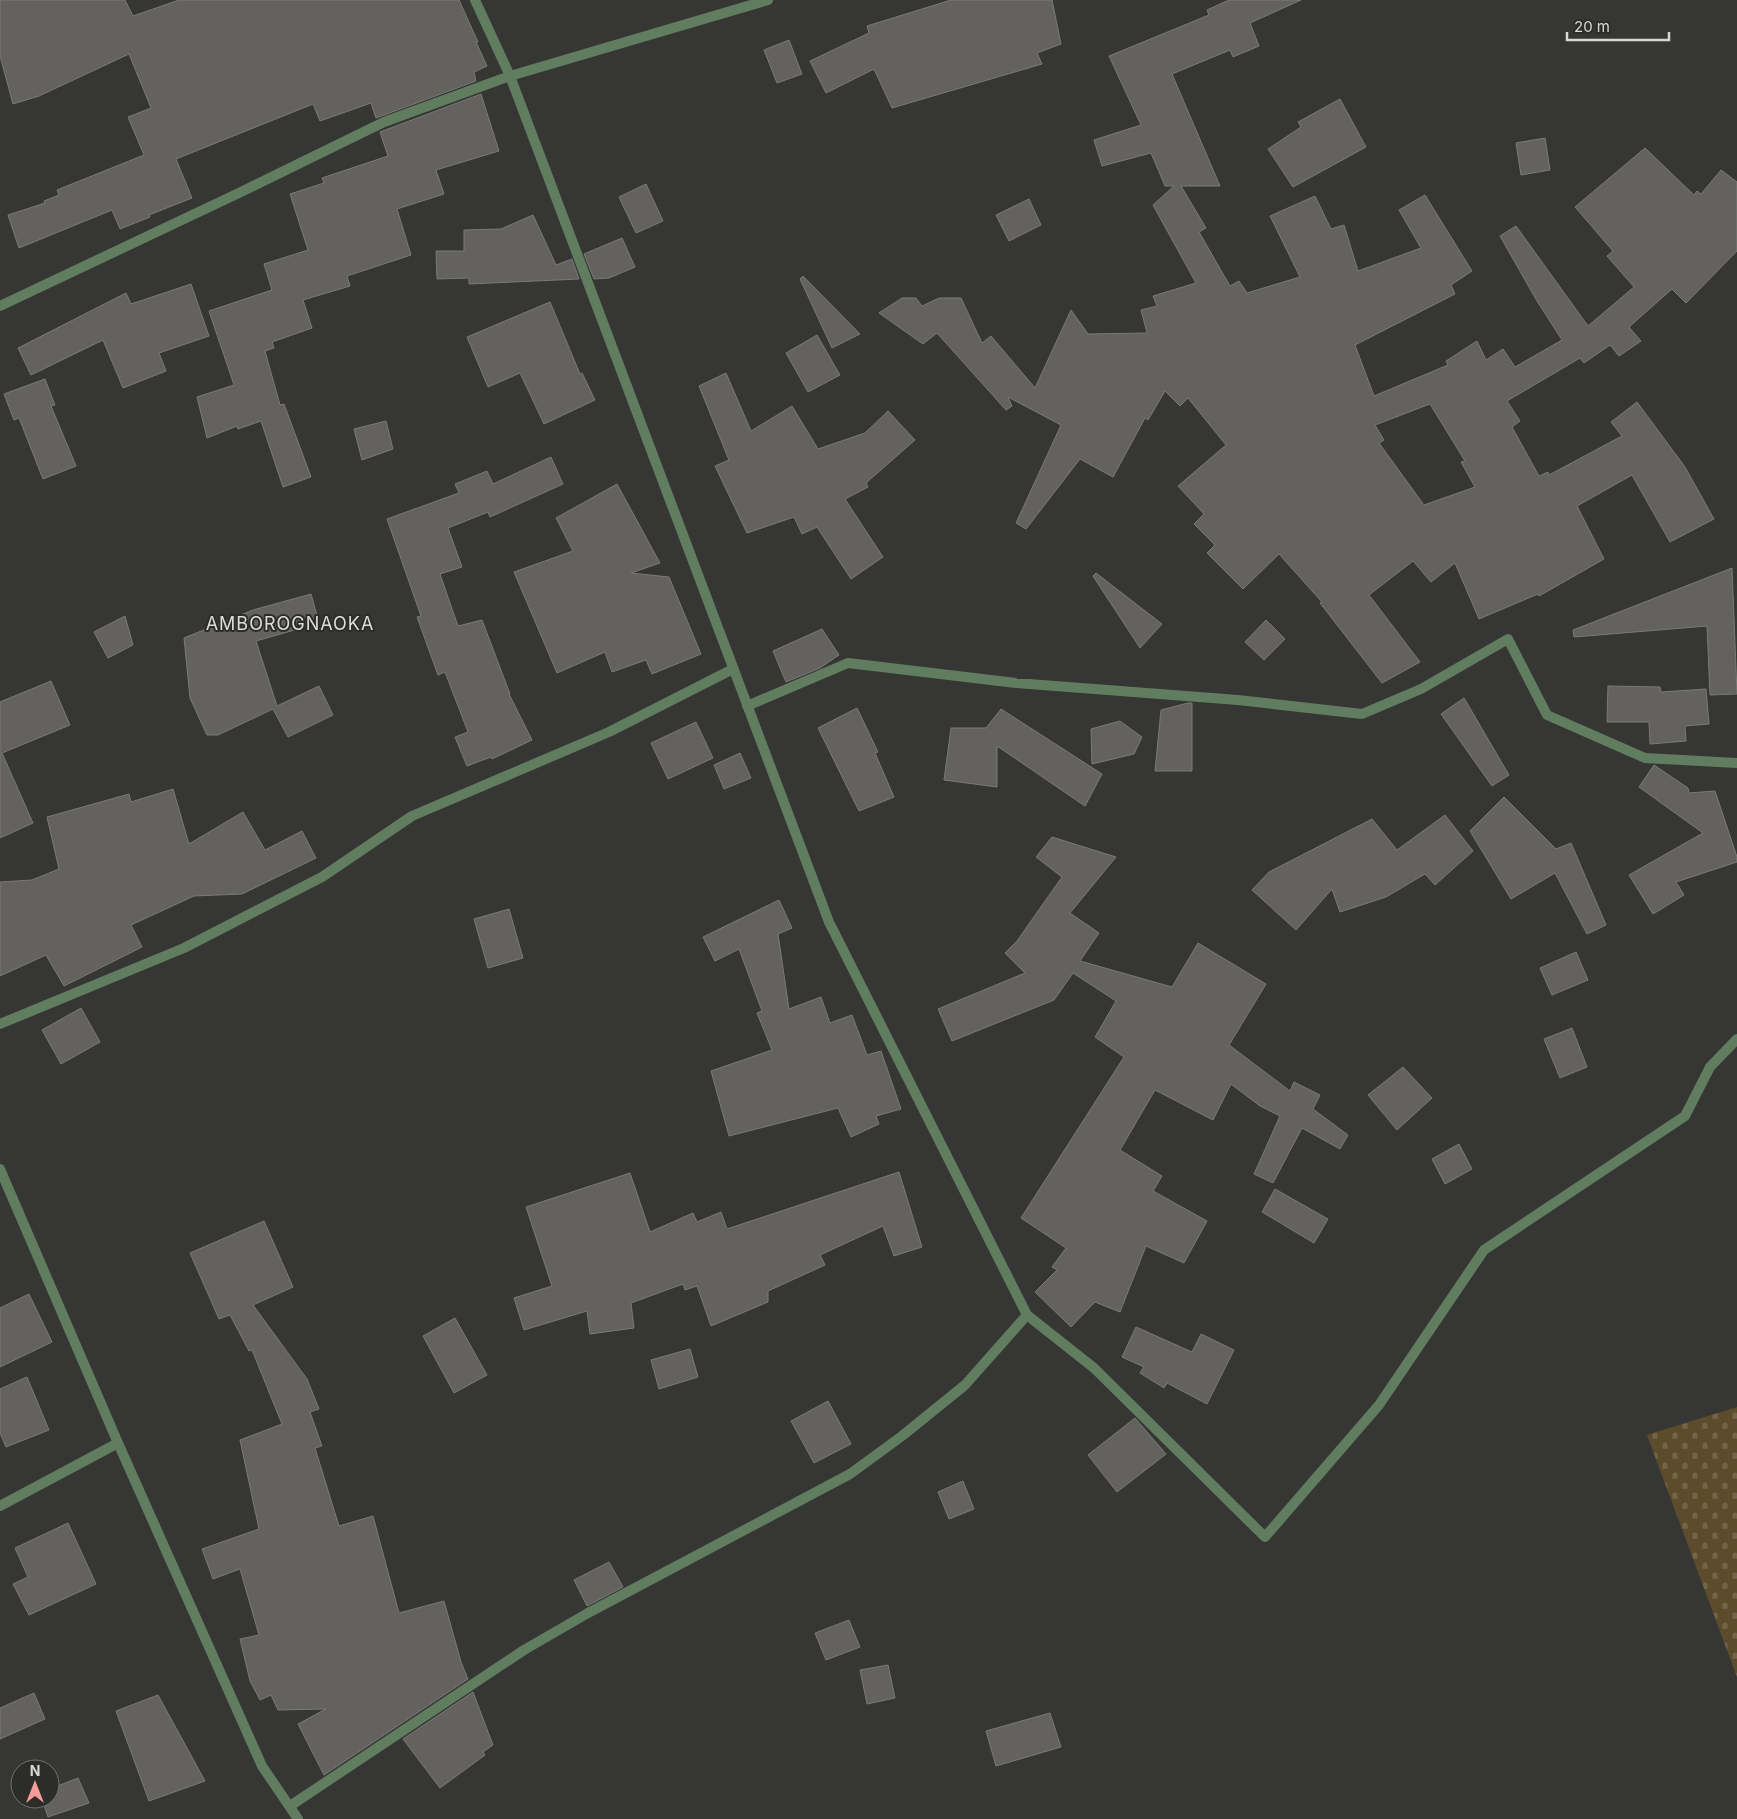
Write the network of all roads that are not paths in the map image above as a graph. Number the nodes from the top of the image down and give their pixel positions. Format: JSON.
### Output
{"nodes":[{"id":1,"x":475,"y":0,"type":"edge"},
{"id":2,"x":768,"y":0,"type":"edge"},
{"id":3,"x":510,"y":76,"type":"junction"},
{"id":4,"x":0,"y":306,"type":"edge"},
{"id":5,"x":733,"y":669,"type":"junction"},
{"id":6,"x":747,"y":706,"type":"junction"},
{"id":7,"x":1737,"y":763,"type":"edge"},
{"id":8,"x":0,"y":1024,"type":"edge"},
{"id":9,"x":1737,"y":1039,"type":"edge"},
{"id":10,"x":0,"y":1169,"type":"edge"},
{"id":11,"x":1026,"y":1315,"type":"junction"},
{"id":12,"x":118,"y":1443,"type":"junction"},
{"id":13,"x":0,"y":1506,"type":"edge"},
{"id":14,"x":290,"y":1806,"type":"junction"},
{"id":15,"x":298,"y":1819,"type":"edge"}],
"edges":[{"from":1,"to":3,"type":"street"},
{"from":2,"to":3,"type":"street"},
{"from":3,"to":4,"type":"street"},
{"from":3,"to":5,"type":"street"},
{"from":5,"to":6,"type":"street"},
{"from":5,"to":8,"type":"street"},
{"from":6,"to":7,"type":"street"},
{"from":6,"to":11,"type":"street"},
{"from":9,"to":11,"type":"street"},
{"from":10,"to":12,"type":"street"},
{"from":11,"to":14,"type":"street"},
{"from":12,"to":13,"type":"street"},
{"from":12,"to":14,"type":"street"},
{"from":14,"to":15,"type":"street"}]}
